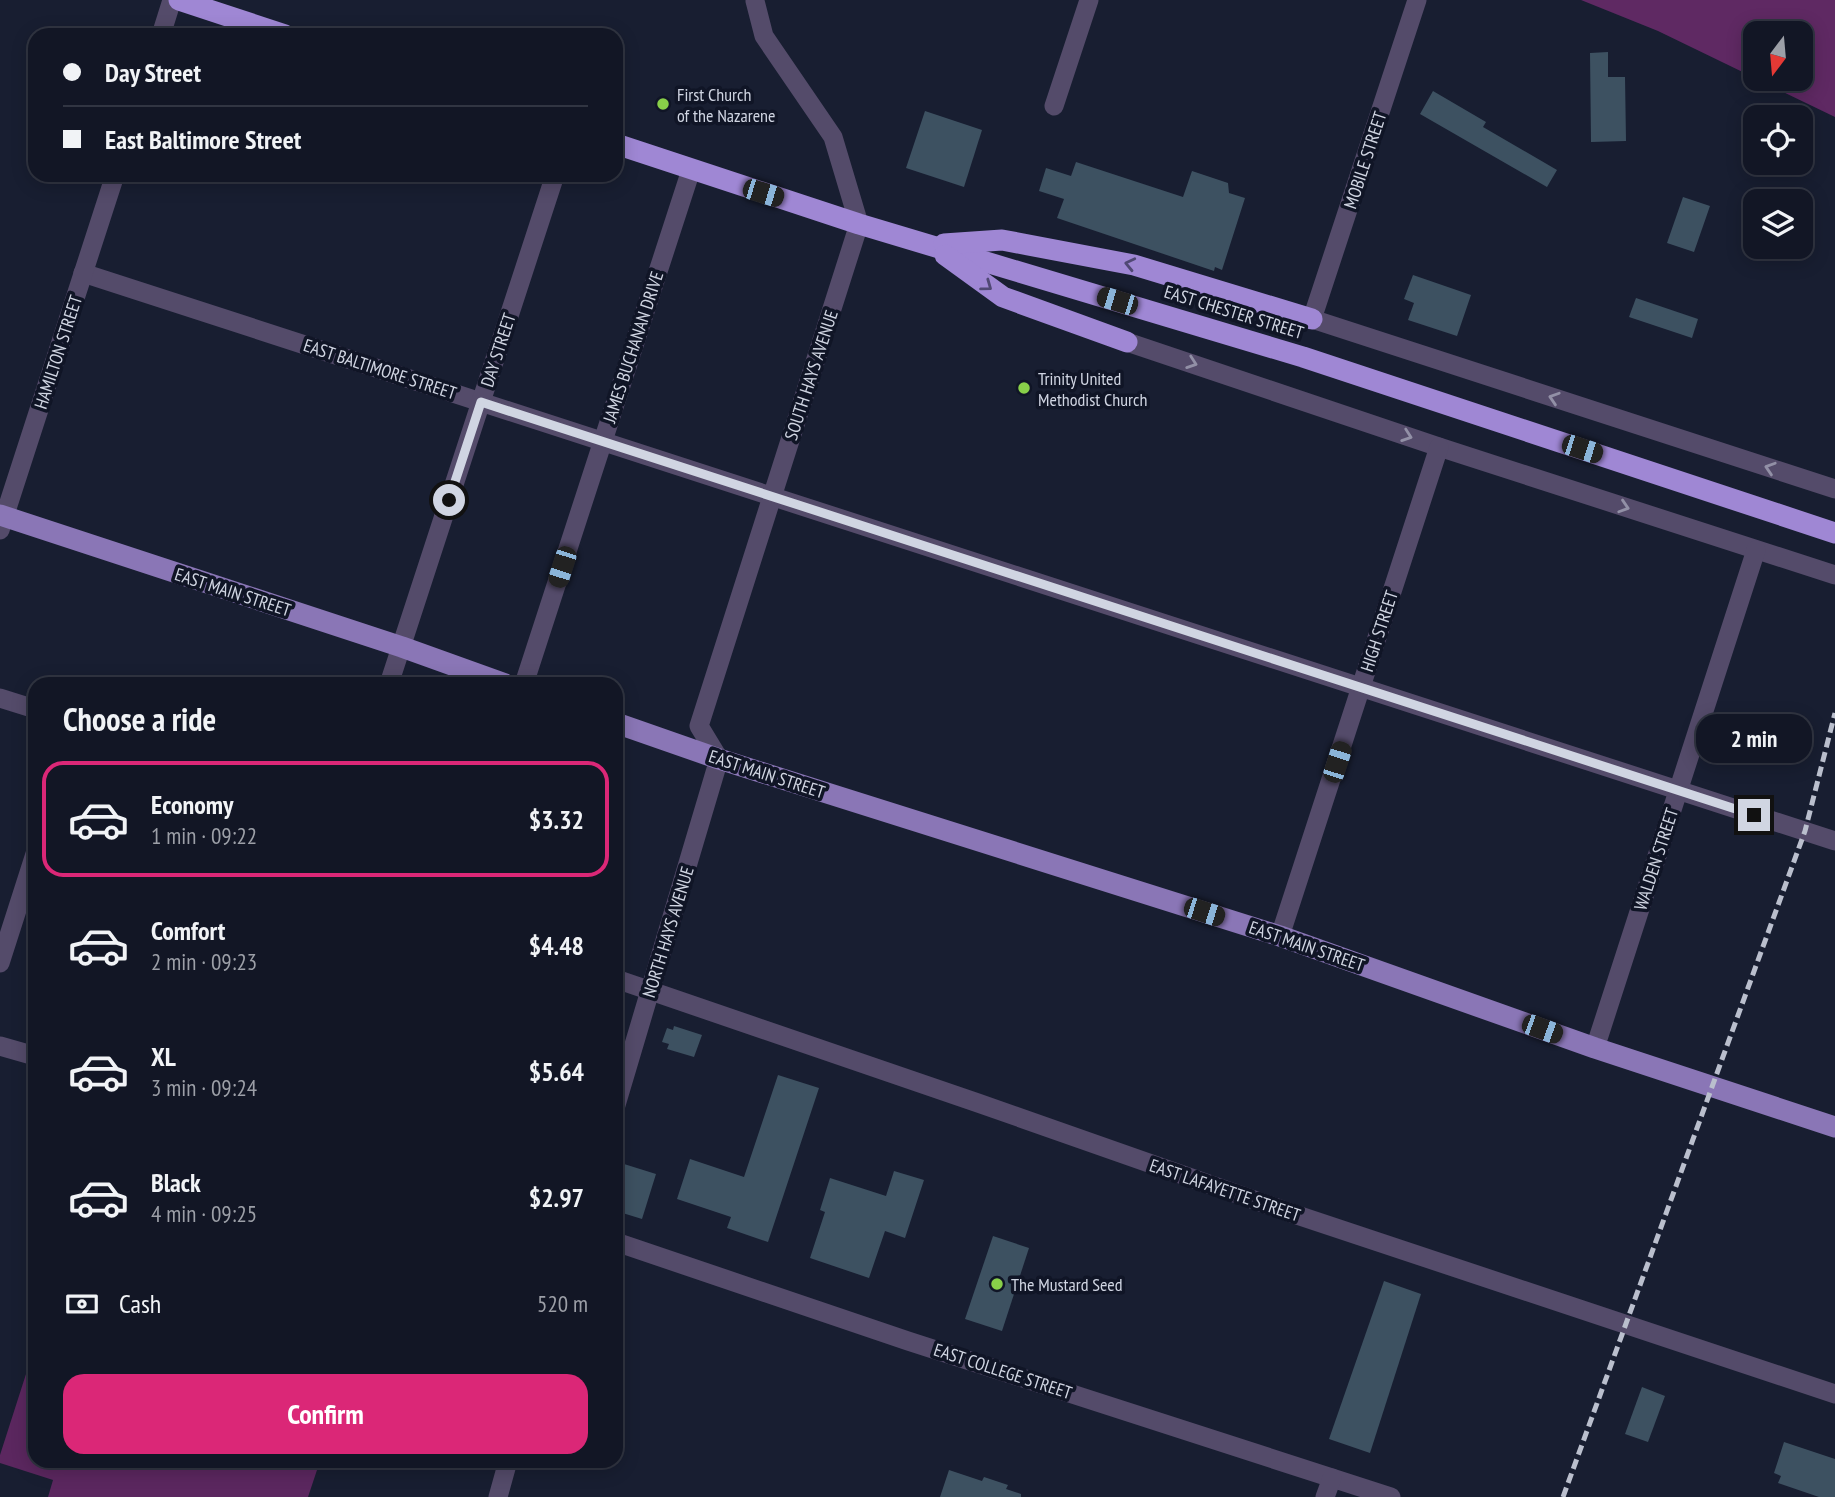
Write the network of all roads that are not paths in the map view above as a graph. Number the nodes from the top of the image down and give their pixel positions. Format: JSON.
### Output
{"nodes":[{"id":1,"x":172,"y":0,"type":"edge"},
{"id":2,"x":179,"y":0,"type":"edge"},
{"id":3,"x":754,"y":0,"type":"edge"},
{"id":4,"x":1089,"y":0,"type":"edge"},
{"id":5,"x":1417,"y":0,"type":"edge"},
{"id":6,"x":163,"y":28,"type":"edge"},
{"id":7,"x":264,"y":28,"type":"edge"},
{"id":8,"x":1054,"y":106,"type":"dead end"},
{"id":9,"x":623,"y":146,"type":"edge"},
{"id":10,"x":691,"y":170,"type":"junction"},
{"id":11,"x":113,"y":182,"type":"edge"},
{"id":12,"x":553,"y":182,"type":"edge"},
{"id":13,"x":859,"y":224,"type":"junction"},
{"id":14,"x":932,"y":245,"type":"junction"},
{"id":15,"x":83,"y":273,"type":"junction"},
{"id":16,"x":1312,"y":319,"type":"junction"},
{"id":17,"x":1127,"y":342,"type":"joint"},
{"id":18,"x":481,"y":402,"type":"junction"},
{"id":19,"x":603,"y":442,"type":"junction"},
{"id":20,"x":1439,"y":447,"type":"junction"},
{"id":21,"x":1835,"y":489,"type":"edge"},
{"id":22,"x":772,"y":497,"type":"junction"},
{"id":23,"x":1,"y":521,"type":"edge"},
{"id":24,"x":1835,"y":533,"type":"edge"},
{"id":25,"x":1756,"y":550,"type":"junction"},
{"id":26,"x":1835,"y":575,"type":"edge"},
{"id":27,"x":402,"y":647,"type":"junction"},
{"id":28,"x":392,"y":677,"type":"edge"},
{"id":29,"x":486,"y":677,"type":"edge"},
{"id":30,"x":526,"y":677,"type":"edge"},
{"id":31,"x":1361,"y":687,"type":"junction"},
{"id":32,"x":0,"y":698,"type":"edge"},
{"id":33,"x":28,"y":707,"type":"edge"},
{"id":34,"x":623,"y":725,"type":"edge"},
{"id":35,"x":719,"y":759,"type":"junction"},
{"id":36,"x":1678,"y":790,"type":"junction"},
{"id":37,"x":1835,"y":841,"type":"edge"},
{"id":38,"x":28,"y":876,"type":"edge"},
{"id":39,"x":1280,"y":936,"type":"junction"},
{"id":40,"x":0,"y":963,"type":"edge"},
{"id":41,"x":623,"y":981,"type":"edge"},
{"id":42,"x":651,"y":991,"type":"junction"},
{"id":43,"x":0,"y":1046,"type":"edge"},
{"id":44,"x":1595,"y":1048,"type":"junction"},
{"id":45,"x":28,"y":1054,"type":"edge"},
{"id":46,"x":623,"y":1082,"type":"edge"},
{"id":47,"x":1835,"y":1127,"type":"edge"},
{"id":48,"x":623,"y":1244,"type":"edge"},
{"id":49,"x":1835,"y":1394,"type":"edge"},
{"id":50,"x":506,"y":1468,"type":"edge"},
{"id":51,"x":1332,"y":1478,"type":"junction"},
{"id":52,"x":498,"y":1497,"type":"edge"},
{"id":53,"x":1325,"y":1497,"type":"edge"},
{"id":54,"x":1391,"y":1497,"type":"edge"}],
"edges":[{"from":1,"to":6,"type":"street"},
{"from":2,"to":7,"type":"highway"},
{"from":3,"to":13,"type":"street"},
{"from":4,"to":8,"type":"street"},
{"from":5,"to":16,"type":"street","name":"MOBILE STREET"},
{"from":9,"to":10,"type":"highway","name":"EAST CHESTER STREET"},
{"from":10,"to":13,"type":"highway","name":"EAST CHESTER STREET"},
{"from":10,"to":19,"type":"street","name":"JAMES BUCHANAN DRIVE"},
{"from":11,"to":15,"type":"street","name":"HAMILTON STREET"},
{"from":12,"to":18,"type":"street","name":"DAY STREET"},
{"from":13,"to":14,"type":"highway","name":"EAST CHESTER STREET"},
{"from":13,"to":22,"type":"street","name":"SOUTH HAYS AVENUE"},
{"from":16,"to":14,"type":"highway","one_way":true},
{"from":14,"to":17,"type":"highway","one_way":true},
{"from":14,"to":24,"type":"highway","name":"EAST CHESTER STREET"},
{"from":15,"to":18,"type":"street","name":"EAST BALTIMORE STREET"},
{"from":15,"to":23,"type":"street","name":"HAMILTON STREET"},
{"from":21,"to":16,"type":"street","one_way":true},
{"from":17,"to":20,"type":"street","one_way":true},
{"from":18,"to":19,"type":"street","name":"EAST BALTIMORE STREET"},
{"from":18,"to":27,"type":"street","name":"DAY STREET"},
{"from":19,"to":22,"type":"street","name":"EAST BALTIMORE STREET"},
{"from":19,"to":30,"type":"street","name":"JAMES BUCHANAN DRIVE"},
{"from":20,"to":25,"type":"street","one_way":true},
{"from":20,"to":31,"type":"street","name":"HIGH STREET"},
{"from":22,"to":31,"type":"street","name":"EAST BALTIMORE STREET"},
{"from":22,"to":35,"type":"street","name":"SOUTH HAYS AVENUE"},
{"from":23,"to":27,"type":"main road","name":"EAST MAIN STREET"},
{"from":25,"to":26,"type":"street"},
{"from":25,"to":36,"type":"street","name":"WALDEN STREET"},
{"from":27,"to":28,"type":"street","name":"DAY STREET"},
{"from":27,"to":29,"type":"main road","name":"EAST MAIN STREET"},
{"from":31,"to":36,"type":"street","name":"EAST BALTIMORE STREET"},
{"from":31,"to":39,"type":"street","name":"HIGH STREET"},
{"from":32,"to":33,"type":"street"},
{"from":34,"to":35,"type":"main road","name":"EAST MAIN STREET"},
{"from":35,"to":39,"type":"main road","name":"EAST MAIN STREET"},
{"from":35,"to":42,"type":"street","name":"NORTH HAYS AVENUE"},
{"from":36,"to":37,"type":"street","name":"EAST BALTIMORE STREET"},
{"from":36,"to":44,"type":"street","name":"WALDEN STREET"},
{"from":38,"to":40,"type":"street"},
{"from":39,"to":44,"type":"main road","name":"EAST MAIN STREET"},
{"from":41,"to":42,"type":"street","name":"EAST LAFAYETTE STREET"},
{"from":42,"to":46,"type":"street","name":"NORTH HAYS AVENUE"},
{"from":42,"to":49,"type":"street","name":"EAST LAFAYETTE STREET"},
{"from":43,"to":45,"type":"street"},
{"from":44,"to":47,"type":"main road","name":"EAST MAIN STREET"},
{"from":48,"to":51,"type":"street","name":"EAST COLLEGE STREET"},
{"from":50,"to":52,"type":"street"},
{"from":51,"to":53,"type":"street"},
{"from":51,"to":54,"type":"street","name":"EAST COLLEGE STREET"}]}
